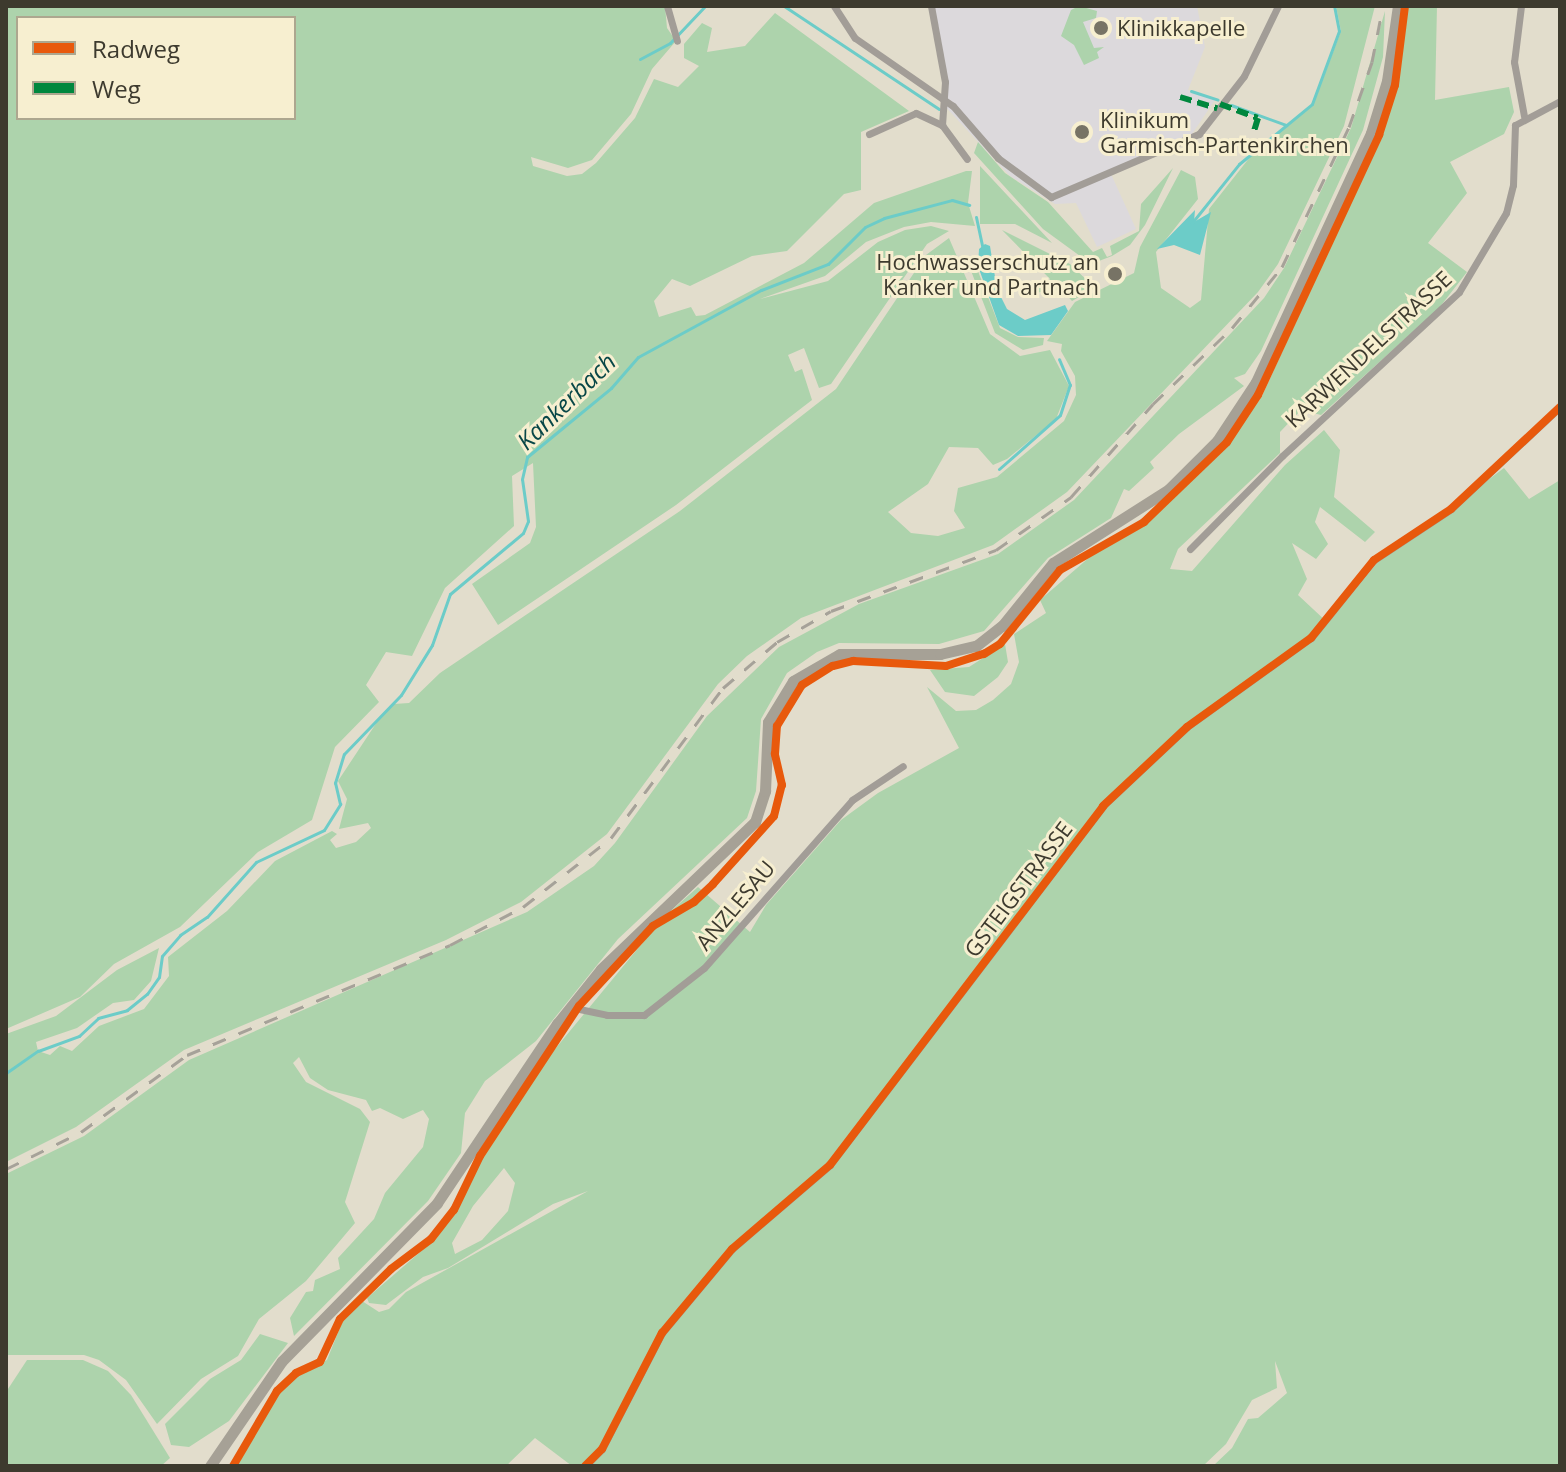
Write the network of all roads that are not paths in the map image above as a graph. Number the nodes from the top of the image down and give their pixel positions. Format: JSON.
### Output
{"nodes":[{"id":1,"x":667,"y":6,"type":"edge"},
{"id":2,"x":834,"y":6,"type":"edge"},
{"id":3,"x":931,"y":6,"type":"edge"},
{"id":4,"x":1278,"y":6,"type":"edge"},
{"id":5,"x":1398,"y":6,"type":"edge"},
{"id":6,"x":1521,"y":6,"type":"edge"},
{"id":7,"x":676,"y":39,"type":"dead end"},
{"id":8,"x":1560,"y":101,"type":"edge"},
{"id":9,"x":944,"y":102,"type":"junction"},
{"id":10,"x":1524,"y":116,"type":"junction"},
{"id":11,"x":942,"y":122,"type":"junction"},
{"id":12,"x":869,"y":134,"type":"dead end"},
{"id":13,"x":967,"y":159,"type":"dead end"},
{"id":14,"x":1560,"y":407,"type":"edge"},
{"id":15,"x":1190,"y":549,"type":"dead end"},
{"id":16,"x":903,"y":766,"type":"dead end"},
{"id":17,"x":570,"y":1007,"type":"junction"},
{"id":18,"x":210,"y":1466,"type":"edge"},
{"id":19,"x":585,"y":1466,"type":"edge"}],
"edges":[{"from":1,"to":7,"type":"street"},
{"from":2,"to":9,"type":"street"},
{"from":3,"to":9,"type":"street"},
{"from":4,"to":9,"type":"street"},
{"from":5,"to":17,"type":"main road"},
{"from":6,"to":10,"type":"street","name":"KARWENDELSTRASSE"},
{"from":8,"to":10,"type":"street"},
{"from":9,"to":11,"type":"street"},
{"from":10,"to":15,"type":"street","name":"KARWENDELSTRASSE"},
{"from":11,"to":12,"type":"street"},
{"from":11,"to":13,"type":"street"},
{"from":14,"to":19,"type":"street","name":"GSTEIGSTRASSE"},
{"from":16,"to":17,"type":"street","name":"ANZLESAU"},
{"from":17,"to":18,"type":"main road"}]}
